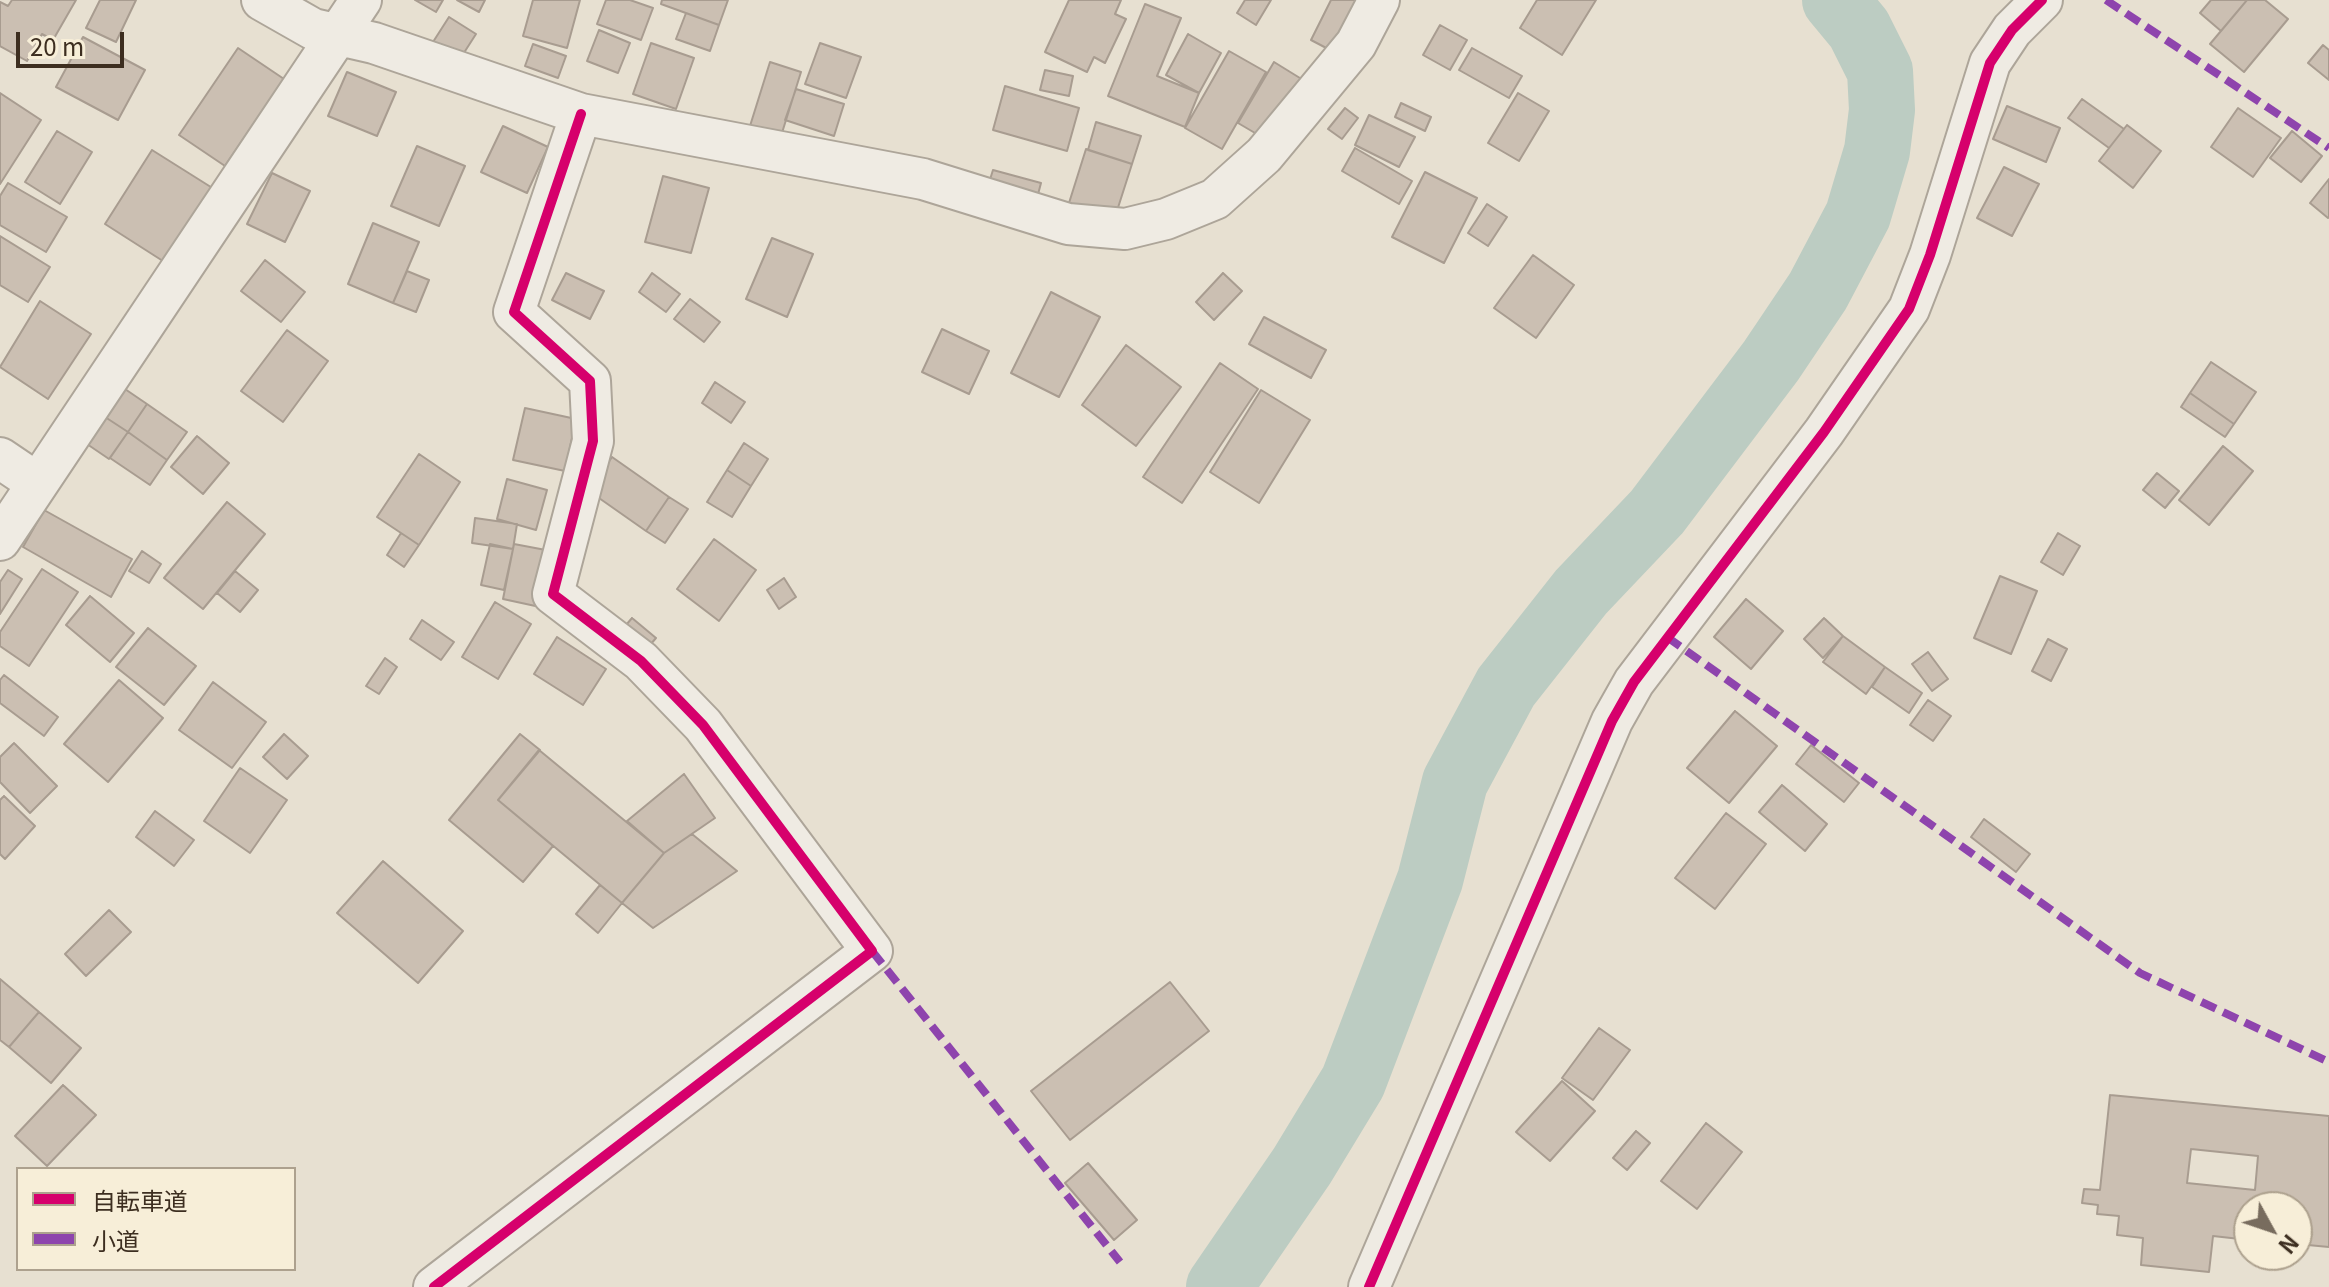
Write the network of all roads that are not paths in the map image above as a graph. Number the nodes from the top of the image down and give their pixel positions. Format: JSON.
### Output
{"nodes":[{"id":1,"x":262,"y":0,"type":"edge"},
{"id":2,"x":361,"y":0,"type":"edge"},
{"id":3,"x":1379,"y":0,"type":"edge"},
{"id":4,"x":2042,"y":0,"type":"edge"},
{"id":5,"x":338,"y":35,"type":"junction"},
{"id":6,"x":581,"y":114,"type":"junction"},
{"id":7,"x":0,"y":458,"type":"edge"},
{"id":8,"x":37,"y":483,"type":"junction"},
{"id":9,"x":0,"y":540,"type":"edge"},
{"id":10,"x":434,"y":1287,"type":"edge"},
{"id":11,"x":1369,"y":1287,"type":"edge"}],
"edges":[{"from":1,"to":5,"type":"street"},
{"from":2,"to":5,"type":"street"},
{"from":3,"to":6,"type":"street"},
{"from":4,"to":11,"type":"street"},
{"from":5,"to":6,"type":"street"},
{"from":5,"to":8,"type":"street"},
{"from":6,"to":10,"type":"street"},
{"from":7,"to":8,"type":"street"},
{"from":8,"to":9,"type":"street"}]}
